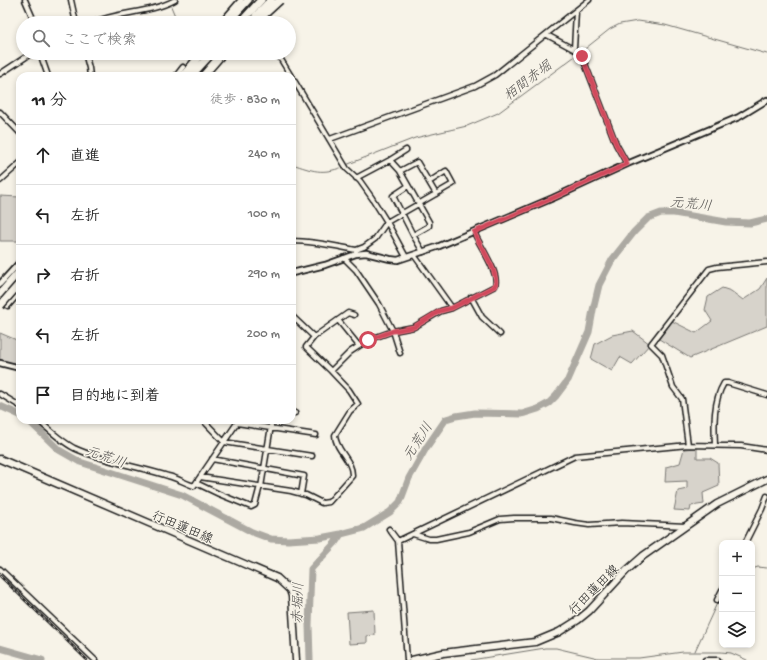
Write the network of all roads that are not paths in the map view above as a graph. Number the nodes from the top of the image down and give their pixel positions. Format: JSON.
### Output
{"nodes":[{"id":1,"x":24,"y":0,"type":"edge"},
{"id":2,"x":71,"y":0,"type":"edge"},
{"id":3,"x":175,"y":0,"type":"edge"},
{"id":4,"x":241,"y":0,"type":"edge"},
{"id":5,"x":261,"y":0,"type":"edge"},
{"id":6,"x":271,"y":0,"type":"edge"},
{"id":7,"x":280,"y":0,"type":"edge"},
{"id":8,"x":589,"y":0,"type":"edge"},
{"id":9,"x":248,"y":2,"type":"edge"},
{"id":10,"x":576,"y":11,"type":"junction"},
{"id":11,"x":32,"y":16,"type":"edge"},
{"id":12,"x":74,"y":16,"type":"edge"},
{"id":13,"x":111,"y":16,"type":"edge"},
{"id":14,"x":227,"y":16,"type":"edge"},
{"id":15,"x":234,"y":16,"type":"edge"},
{"id":16,"x":246,"y":16,"type":"edge"},
{"id":17,"x":255,"y":16,"type":"edge"},
{"id":18,"x":256,"y":16,"type":"edge"},
{"id":19,"x":263,"y":16,"type":"edge"},
{"id":20,"x":547,"y":35,"type":"junction"},
{"id":21,"x":576,"y":50,"type":"junction"},
{"id":22,"x":21,"y":60,"type":"edge"},
{"id":23,"x":42,"y":60,"type":"edge"},
{"id":24,"x":87,"y":60,"type":"edge"},
{"id":25,"x":196,"y":60,"type":"edge"},
{"id":26,"x":206,"y":60,"type":"edge"},
{"id":27,"x":218,"y":60,"type":"edge"},
{"id":28,"x":281,"y":60,"type":"edge"},
{"id":29,"x":183,"y":67,"type":"dead end"},
{"id":30,"x":47,"y":72,"type":"edge"},
{"id":31,"x":90,"y":72,"type":"edge"},
{"id":32,"x":179,"y":72,"type":"edge"},
{"id":33,"x":186,"y":72,"type":"edge"},
{"id":34,"x":195,"y":72,"type":"edge"},
{"id":35,"x":207,"y":72,"type":"edge"},
{"id":36,"x":289,"y":72,"type":"edge"},
{"id":37,"x":0,"y":74,"type":"edge"},
{"id":38,"x":296,"y":84,"type":"edge"},
{"id":39,"x":767,"y":100,"type":"edge"},
{"id":40,"x":0,"y":112,"type":"edge"},
{"id":41,"x":16,"y":129,"type":"edge"},
{"id":42,"x":330,"y":139,"type":"junction"},
{"id":43,"x":406,"y":150,"type":"dead end"},
{"id":44,"x":390,"y":160,"type":"junction"},
{"id":45,"x":627,"y":164,"type":"junction"},
{"id":46,"x":16,"y":167,"type":"edge"},
{"id":47,"x":400,"y":171,"type":"junction"},
{"id":48,"x":356,"y":178,"type":"junction"},
{"id":49,"x":0,"y":181,"type":"edge"},
{"id":50,"x":429,"y":182,"type":"junction"},
{"id":51,"x":408,"y":186,"type":"junction"},
{"id":52,"x":436,"y":194,"type":"junction"},
{"id":53,"x":418,"y":203,"type":"junction"},
{"id":54,"x":402,"y":214,"type":"junction"},
{"id":55,"x":387,"y":222,"type":"junction"},
{"id":56,"x":474,"y":232,"type":"junction"},
{"id":57,"x":413,"y":235,"type":"junction"},
{"id":58,"x":296,"y":241,"type":"edge"},
{"id":59,"x":356,"y":252,"type":"junction"},
{"id":60,"x":423,"y":252,"type":"junction"},
{"id":61,"x":414,"y":255,"type":"junction"},
{"id":62,"x":406,"y":257,"type":"junction"},
{"id":63,"x":344,"y":258,"type":"junction"},
{"id":64,"x":767,"y":262,"type":"edge"},
{"id":65,"x":16,"y":266,"type":"edge"},
{"id":66,"x":296,"y":272,"type":"edge"},
{"id":67,"x":16,"y":276,"type":"edge"},
{"id":68,"x":0,"y":284,"type":"edge"},
{"id":69,"x":16,"y":288,"type":"edge"},
{"id":70,"x":0,"y":294,"type":"edge"},
{"id":71,"x":16,"y":297,"type":"edge"},
{"id":72,"x":471,"y":298,"type":"junction"},
{"id":73,"x":0,"y":301,"type":"edge"},
{"id":74,"x":0,"y":306,"type":"edge"},
{"id":75,"x":452,"y":308,"type":"junction"},
{"id":76,"x":354,"y":315,"type":"dead end"},
{"id":77,"x":296,"y":320,"type":"edge"},
{"id":78,"x":338,"y":320,"type":"junction"},
{"id":79,"x":393,"y":331,"type":"junction"},
{"id":80,"x":500,"y":334,"type":"dead end"},
{"id":81,"x":314,"y":337,"type":"junction"},
{"id":82,"x":359,"y":346,"type":"junction"},
{"id":83,"x":400,"y":353,"type":"dead end"},
{"id":84,"x":0,"y":363,"type":"edge"},
{"id":85,"x":16,"y":367,"type":"edge"},
{"id":86,"x":331,"y":371,"type":"junction"},
{"id":87,"x":0,"y":394,"type":"edge"},
{"id":88,"x":767,"y":395,"type":"edge"},
{"id":89,"x":16,"y":404,"type":"edge"},
{"id":90,"x":43,"y":424,"type":"edge"},
{"id":91,"x":207,"y":424,"type":"edge"},
{"id":92,"x":237,"y":424,"type":"edge"},
{"id":93,"x":247,"y":424,"type":"edge"},
{"id":94,"x":272,"y":424,"type":"edge"},
{"id":95,"x":271,"y":429,"type":"junction"},
{"id":96,"x":316,"y":436,"type":"dead end"},
{"id":97,"x":224,"y":442,"type":"junction"},
{"id":98,"x":688,"y":445,"type":"junction"},
{"id":99,"x":716,"y":445,"type":"junction"},
{"id":100,"x":268,"y":449,"type":"junction"},
{"id":101,"x":767,"y":450,"type":"edge"},
{"id":102,"x":312,"y":456,"type":"dead end"},
{"id":103,"x":0,"y":459,"type":"edge"},
{"id":104,"x":212,"y":459,"type":"junction"},
{"id":105,"x":264,"y":469,"type":"junction"},
{"id":106,"x":200,"y":477,"type":"junction"},
{"id":107,"x":767,"y":479,"type":"edge"},
{"id":108,"x":196,"y":483,"type":"junction"},
{"id":109,"x":260,"y":487,"type":"junction"},
{"id":110,"x":301,"y":494,"type":"junction"},
{"id":111,"x":767,"y":496,"type":"edge"},
{"id":112,"x":687,"y":526,"type":"junction"},
{"id":113,"x":389,"y":529,"type":"dead end"},
{"id":114,"x":413,"y":534,"type":"junction"},
{"id":115,"x":746,"y":540,"type":"edge"},
{"id":116,"x":398,"y":541,"type":"junction"},
{"id":117,"x":0,"y":569,"type":"edge"},
{"id":118,"x":719,"y":596,"type":"edge"},
{"id":119,"x":717,"y":600,"type":"dead end"},
{"id":120,"x":95,"y":660,"type":"edge"},
{"id":121,"x":296,"y":660,"type":"edge"},
{"id":122,"x":407,"y":660,"type":"edge"},
{"id":123,"x":412,"y":660,"type":"edge"},
{"id":124,"x":705,"y":660,"type":"edge"},
{"id":125,"x":718,"y":660,"type":"edge"}],
"edges":[{"from":1,"to":11,"type":"street"},
{"from":2,"to":12,"type":"street"},
{"from":3,"to":13,"type":"street"},
{"from":4,"to":14,"type":"street"},
{"from":5,"to":16,"type":"highway","bridge":true},
{"from":6,"to":18,"type":"highway","bridge":true},
{"from":7,"to":19,"type":"highway","bridge":true},
{"from":8,"to":10,"type":"street"},
{"from":9,"to":15,"type":"highway"},
{"from":9,"to":17,"type":"street"},
{"from":10,"to":20,"type":"street"},
{"from":10,"to":21,"type":"street"},
{"from":20,"to":21,"type":"street"},
{"from":20,"to":42,"type":"street"},
{"from":21,"to":45,"type":"street"},
{"from":22,"to":37,"type":"street"},
{"from":23,"to":30,"type":"street"},
{"from":24,"to":31,"type":"street"},
{"from":25,"to":33,"type":"highway"},
{"from":26,"to":34,"type":"highway"},
{"from":27,"to":35,"type":"highway"},
{"from":28,"to":36,"type":"street"},
{"from":29,"to":32,"type":"street"},
{"from":38,"to":42,"type":"street"},
{"from":39,"to":45,"type":"street"},
{"from":40,"to":41,"type":"street"},
{"from":42,"to":48,"type":"street"},
{"from":43,"to":44,"type":"street"},
{"from":44,"to":47,"type":"street"},
{"from":44,"to":48,"type":"street"},
{"from":45,"to":56,"type":"street"},
{"from":46,"to":49,"type":"street"},
{"from":47,"to":50,"type":"street"},
{"from":47,"to":51,"type":"street"},
{"from":48,"to":55,"type":"street"},
{"from":50,"to":52,"type":"street"},
{"from":50,"to":52,"type":"street"},
{"from":51,"to":53,"type":"street"},
{"from":51,"to":54,"type":"street"},
{"from":52,"to":53,"type":"street"},
{"from":53,"to":54,"type":"street"},
{"from":53,"to":57,"type":"street"},
{"from":54,"to":55,"type":"street"},
{"from":54,"to":57,"type":"street"},
{"from":55,"to":59,"type":"street"},
{"from":55,"to":62,"type":"street"},
{"from":56,"to":60,"type":"street"},
{"from":56,"to":72,"type":"street"},
{"from":57,"to":60,"type":"street"},
{"from":58,"to":59,"type":"street"},
{"from":59,"to":62,"type":"street"},
{"from":59,"to":63,"type":"street"},
{"from":60,"to":61,"type":"street"},
{"from":61,"to":62,"type":"street"},
{"from":61,"to":75,"type":"street"},
{"from":63,"to":66,"type":"street"},
{"from":63,"to":79,"type":"street"},
{"from":64,"to":98,"type":"street"},
{"from":65,"to":68,"type":"street"},
{"from":67,"to":70,"type":"highway"},
{"from":69,"to":74,"type":"highway","bridge":true},
{"from":71,"to":73,"type":"street"},
{"from":72,"to":75,"type":"street"},
{"from":72,"to":80,"type":"street"},
{"from":75,"to":79,"type":"street"},
{"from":76,"to":78,"type":"street"},
{"from":77,"to":81,"type":"street"},
{"from":78,"to":81,"type":"street"},
{"from":78,"to":82,"type":"street"},
{"from":79,"to":82,"type":"street"},
{"from":79,"to":83,"type":"street"},
{"from":81,"to":86,"type":"street"},
{"from":82,"to":86,"type":"street"},
{"from":84,"to":85,"type":"street"},
{"from":86,"to":110,"type":"street"},
{"from":87,"to":89,"type":"street"},
{"from":88,"to":99,"type":"street"},
{"from":90,"to":108,"type":"street"},
{"from":91,"to":97,"type":"street"},
{"from":92,"to":97,"type":"street"},
{"from":93,"to":95,"type":"street"},
{"from":94,"to":95,"type":"street"},
{"from":95,"to":96,"type":"street"},
{"from":95,"to":100,"type":"street"},
{"from":97,"to":100,"type":"street"},
{"from":97,"to":104,"type":"street"},
{"from":98,"to":99,"type":"street"},
{"from":98,"to":114,"type":"street"},
{"from":99,"to":101,"type":"street"},
{"from":100,"to":102,"type":"street"},
{"from":100,"to":105,"type":"street"},
{"from":103,"to":121,"type":"main road","name":"行田蓮田線"},
{"from":104,"to":105,"type":"street"},
{"from":104,"to":106,"type":"street"},
{"from":105,"to":109,"type":"street"},
{"from":105,"to":110,"type":"street"},
{"from":106,"to":108,"type":"street"},
{"from":106,"to":109,"type":"street"},
{"from":107,"to":112,"type":"main road","name":"行田蓮田線"},
{"from":108,"to":109,"type":"street"},
{"from":109,"to":110,"type":"street"},
{"from":111,"to":115,"type":"street"},
{"from":112,"to":114,"type":"street"},
{"from":112,"to":123,"type":"main road","name":"行田蓮田線"},
{"from":113,"to":116,"type":"street"},
{"from":114,"to":116,"type":"street"},
{"from":116,"to":122,"type":"street"},
{"from":117,"to":120,"type":"street"},
{"from":118,"to":119,"type":"street"},
{"from":124,"to":125,"type":"street"}]}
